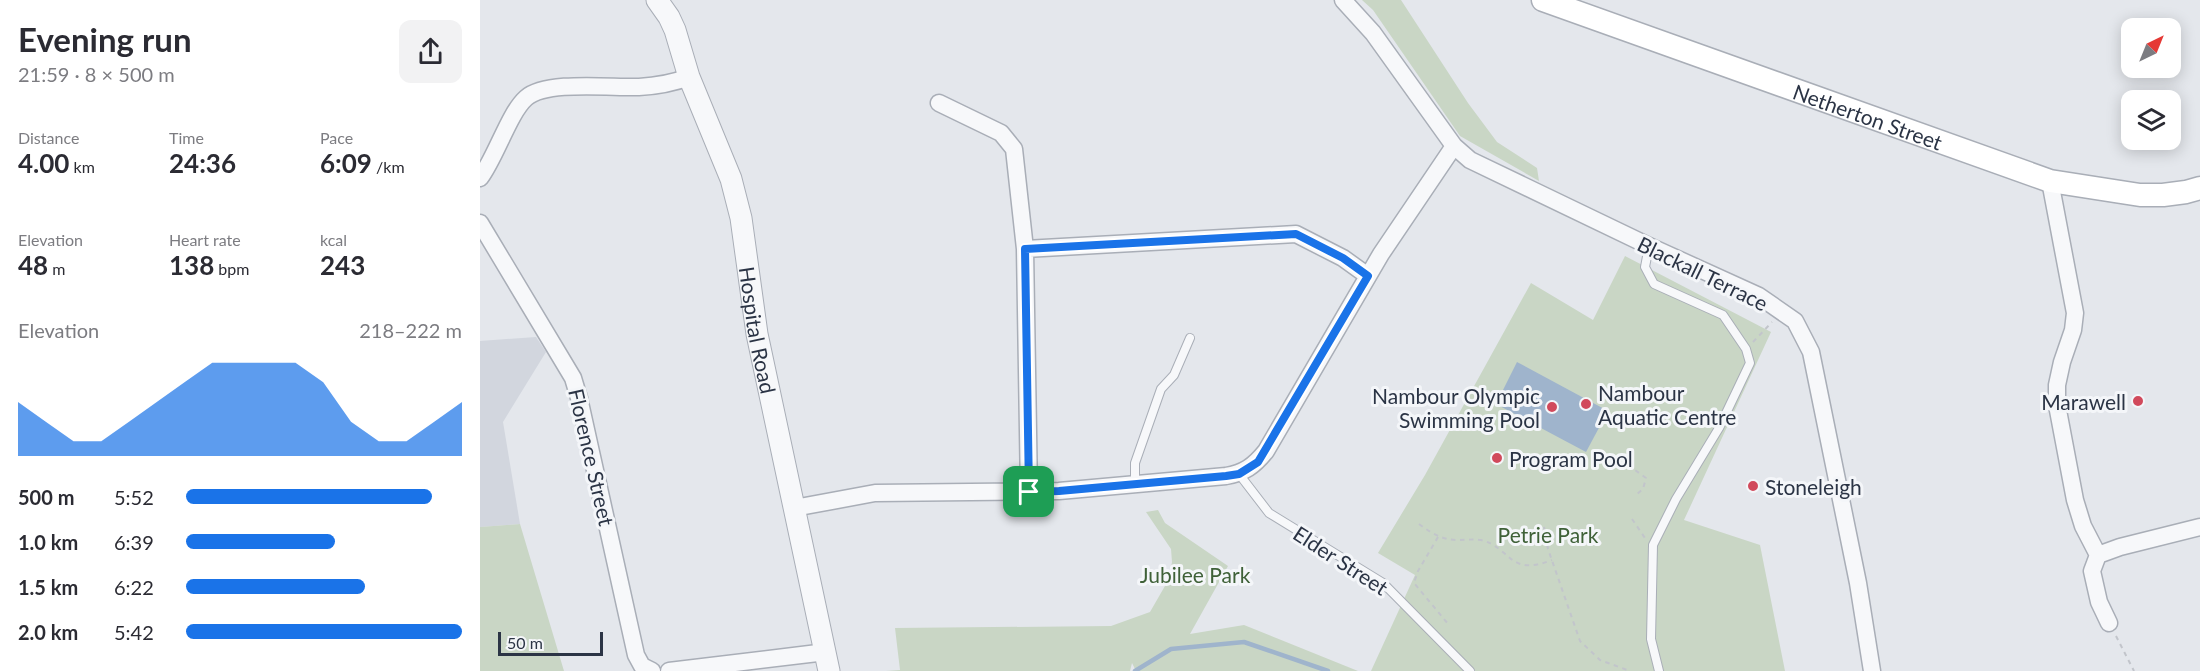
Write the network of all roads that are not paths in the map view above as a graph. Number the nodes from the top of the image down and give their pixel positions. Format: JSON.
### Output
{"nodes":[{"id":1,"x":657,"y":0,"type":"edge"},
{"id":2,"x":1343,"y":0,"type":"edge"},
{"id":3,"x":1543,"y":0,"type":"edge"},
{"id":4,"x":689,"y":77,"type":"junction"},
{"id":5,"x":939,"y":103,"type":"dead end"},
{"id":6,"x":1454,"y":146,"type":"junction"},
{"id":7,"x":480,"y":178,"type":"edge"},
{"id":8,"x":2050,"y":181,"type":"junction"},
{"id":9,"x":2200,"y":188,"type":"edge"},
{"id":10,"x":480,"y":223,"type":"edge"},
{"id":11,"x":1649,"y":246,"type":"junction"},
{"id":12,"x":1025,"y":249,"type":"junction"},
{"id":13,"x":1368,"y":276,"type":"junction"},
{"id":14,"x":1190,"y":338,"type":"dead end"},
{"id":15,"x":1239,"y":474,"type":"junction"},
{"id":16,"x":1135,"y":485,"type":"junction"},
{"id":17,"x":1029,"y":492,"type":"junction"},
{"id":18,"x":794,"y":508,"type":"junction"},
{"id":19,"x":2200,"y":527,"type":"edge"},
{"id":20,"x":2098,"y":555,"type":"junction"},
{"id":21,"x":2109,"y":623,"type":"road end"},
{"id":22,"x":827,"y":661,"type":"edge"},
{"id":23,"x":652,"y":671,"type":"edge"},
{"id":24,"x":669,"y":671,"type":"edge"},
{"id":25,"x":1470,"y":671,"type":"edge"},
{"id":26,"x":1659,"y":671,"type":"edge"},
{"id":27,"x":1872,"y":671,"type":"edge"}],
"edges":[{"from":1,"to":4,"type":"street","name":"Hospital Road"},
{"from":2,"to":6,"type":"street","name":"Blackall Terrace"},
{"from":3,"to":8,"type":"main road","name":"Netherton Street"},
{"from":4,"to":7,"type":"street"},
{"from":4,"to":18,"type":"street","name":"Hospital Road"},
{"from":5,"to":12,"type":"street"},
{"from":6,"to":11,"type":"street","name":"Blackall Terrace"},
{"from":6,"to":13,"type":"street"},
{"from":8,"to":9,"type":"main road","name":"Netherton Street"},
{"from":8,"to":20,"type":"street"},
{"from":10,"to":23,"type":"street","name":"Florence Street"},
{"from":11,"to":26,"type":"lane"},
{"from":11,"to":27,"type":"street","name":"Blackall Terrace"},
{"from":12,"to":13,"type":"street"},
{"from":12,"to":17,"type":"street"},
{"from":13,"to":15,"type":"street"},
{"from":14,"to":16,"type":"lane"},
{"from":15,"to":16,"type":"street"},
{"from":15,"to":25,"type":"lane","name":"Elder Street"},
{"from":16,"to":17,"type":"street"},
{"from":17,"to":18,"type":"street"},
{"from":18,"to":22,"type":"street","name":"Hospital Road"},
{"from":19,"to":20,"type":"street"},
{"from":20,"to":21,"type":"street"},
{"from":22,"to":24,"type":"street"}]}
